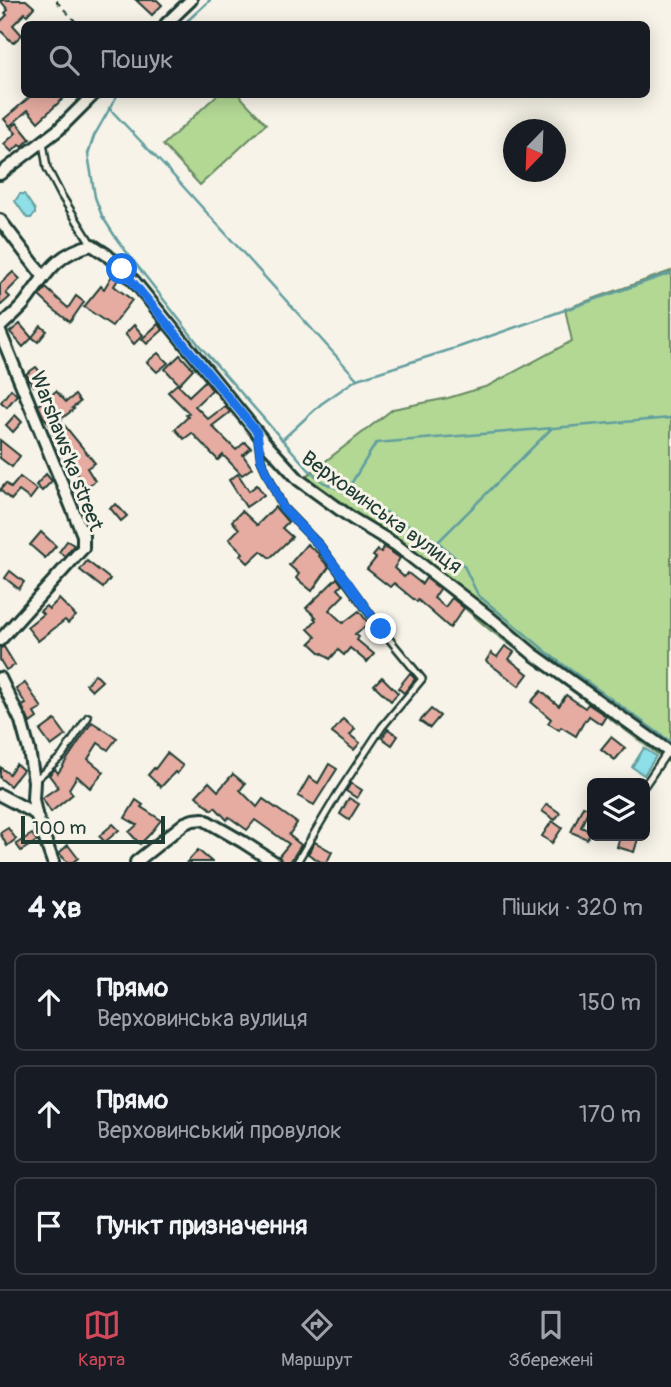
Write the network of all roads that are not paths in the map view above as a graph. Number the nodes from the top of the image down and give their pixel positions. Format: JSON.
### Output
{"nodes":[{"id":1,"x":191,"y":0,"type":"edge"},
{"id":2,"x":169,"y":21,"type":"edge"},
{"id":3,"x":90,"y":98,"type":"edge"},
{"id":4,"x":43,"y":142,"type":"junction"},
{"id":5,"x":0,"y":174,"type":"edge"},
{"id":6,"x":0,"y":220,"type":"edge"},
{"id":7,"x":92,"y":245,"type":"junction"},
{"id":8,"x":43,"y":276,"type":"junction"},
{"id":9,"x":0,"y":329,"type":"edge"},
{"id":10,"x":257,"y":432,"type":"junction"},
{"id":11,"x":0,"y":640,"type":"edge"},
{"id":12,"x":0,"y":678,"type":"edge"},
{"id":13,"x":88,"y":717,"type":"dead end"},
{"id":14,"x":670,"y":752,"type":"edge"},
{"id":15,"x":650,"y":778,"type":"edge"},
{"id":16,"x":34,"y":781,"type":"junction"},
{"id":17,"x":0,"y":795,"type":"edge"},
{"id":18,"x":36,"y":814,"type":"junction"},
{"id":19,"x":53,"y":862,"type":"edge"},
{"id":20,"x":136,"y":862,"type":"edge"},
{"id":21,"x":274,"y":862,"type":"edge"},
{"id":22,"x":297,"y":862,"type":"edge"}],
"edges":[{"from":1,"to":2,"type":"street"},
{"from":3,"to":4,"type":"street"},
{"from":4,"to":5,"type":"street"},
{"from":4,"to":7,"type":"lane"},
{"from":6,"to":8,"type":"street"},
{"from":7,"to":8,"type":"street"},
{"from":7,"to":10,"type":"street","name":"Верховинська вулиця"},
{"from":8,"to":9,"type":"street"},
{"from":9,"to":11,"type":"street","name":"Warshaws'ka street"},
{"from":10,"to":14,"type":"street","name":"Верховинська вулиця"},
{"from":10,"to":22,"type":"lane"},
{"from":12,"to":16,"type":"street"},
{"from":13,"to":16,"type":"lane"},
{"from":14,"to":15,"type":"lane"},
{"from":16,"to":18,"type":"street"},
{"from":17,"to":18,"type":"street"},
{"from":18,"to":19,"type":"street"},
{"from":20,"to":21,"type":"street"}]}
